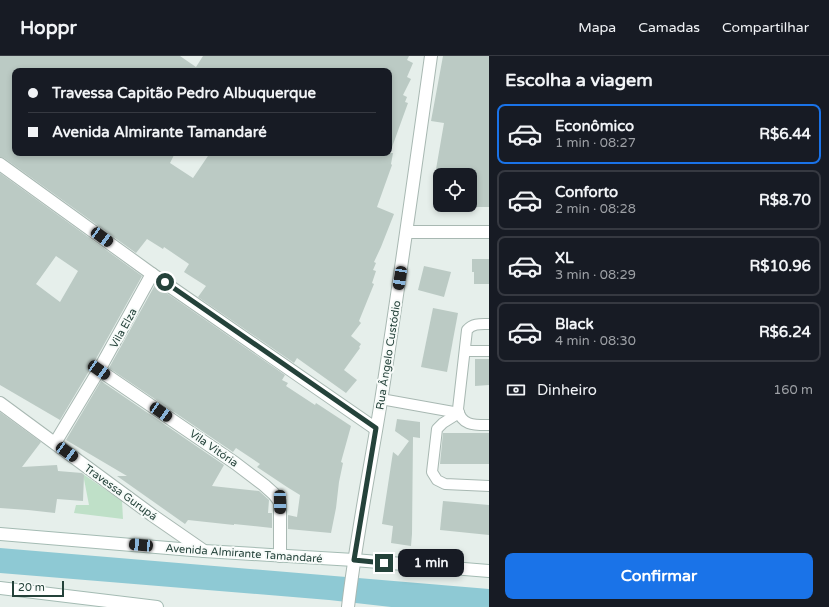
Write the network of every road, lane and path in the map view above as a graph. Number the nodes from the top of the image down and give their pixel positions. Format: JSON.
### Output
{"nodes":[{"id":1,"x":431,"y":56,"type":"edge"},
{"id":2,"x":0,"y":164,"type":"edge"},
{"id":3,"x":407,"y":232,"type":"junction"},
{"id":4,"x":489,"y":232,"type":"edge"},
{"id":5,"x":152,"y":274,"type":"junction"},
{"id":6,"x":489,"y":324,"type":"edge"},
{"id":7,"x":464,"y":351,"type":"junction"},
{"id":8,"x":489,"y":351,"type":"edge"},
{"id":9,"x":99,"y":370,"type":"junction"},
{"id":10,"x":381,"y":399,"type":"junction"},
{"id":11,"x":0,"y":403,"type":"edge"},
{"id":12,"x":459,"y":413,"type":"junction"},
{"id":13,"x":489,"y":425,"type":"edge"},
{"id":14,"x":376,"y":428,"type":"junction"},
{"id":15,"x":55,"y":443,"type":"junction"},
{"id":16,"x":489,"y":486,"type":"edge"},
{"id":17,"x":0,"y":534,"type":"edge"},
{"id":18,"x":204,"y":551,"type":"junction"},
{"id":19,"x":280,"y":556,"type":"junction"},
{"id":20,"x":353,"y":566,"type":"junction"},
{"id":21,"x":489,"y":571,"type":"edge"},
{"id":22,"x":0,"y":588,"type":"edge"},
{"id":23,"x":157,"y":607,"type":"edge"},
{"id":24,"x":348,"y":607,"type":"edge"}],
"edges":[{"from":1,"to":3,"type":"street","name":"Rua Ângelo Custódio"},
{"from":2,"to":5,"type":"street"},
{"from":3,"to":4,"type":"street"},
{"from":3,"to":10,"type":"street","name":"Rua Ângelo Custódio"},
{"from":5,"to":9,"type":"street","name":"Vila Elza"},
{"from":5,"to":14,"type":"street"},
{"from":6,"to":7,"type":"lane"},
{"from":7,"to":8,"type":"lane"},
{"from":7,"to":12,"type":"lane"},
{"from":9,"to":15,"type":"street","name":"Vila Elza"},
{"from":9,"to":19,"type":"street","name":"Vila Vitória"},
{"from":10,"to":12,"type":"lane"},
{"from":10,"to":14,"type":"street","name":"Rua Ângelo Custódio"},
{"from":11,"to":15,"type":"street","name":"Travessa Gurupá"},
{"from":12,"to":13,"type":"lane"},
{"from":12,"to":16,"type":"lane"},
{"from":14,"to":20,"type":"street","name":"Rua Ângelo Custódio"},
{"from":15,"to":18,"type":"street","name":"Travessa Gurupá"},
{"from":17,"to":18,"type":"street","name":"Avenida Almirante Tamandaré"},
{"from":18,"to":19,"type":"street","name":"Avenida Almirante Tamandaré"},
{"from":19,"to":20,"type":"street","name":"Avenida Almirante Tamandaré"},
{"from":20,"to":21,"type":"street","name":"Avenida Almirante Tamandaré"},
{"from":20,"to":24,"type":"street","name":"Rua Ângelo Custódio"},
{"from":22,"to":23,"type":"street"}]}
